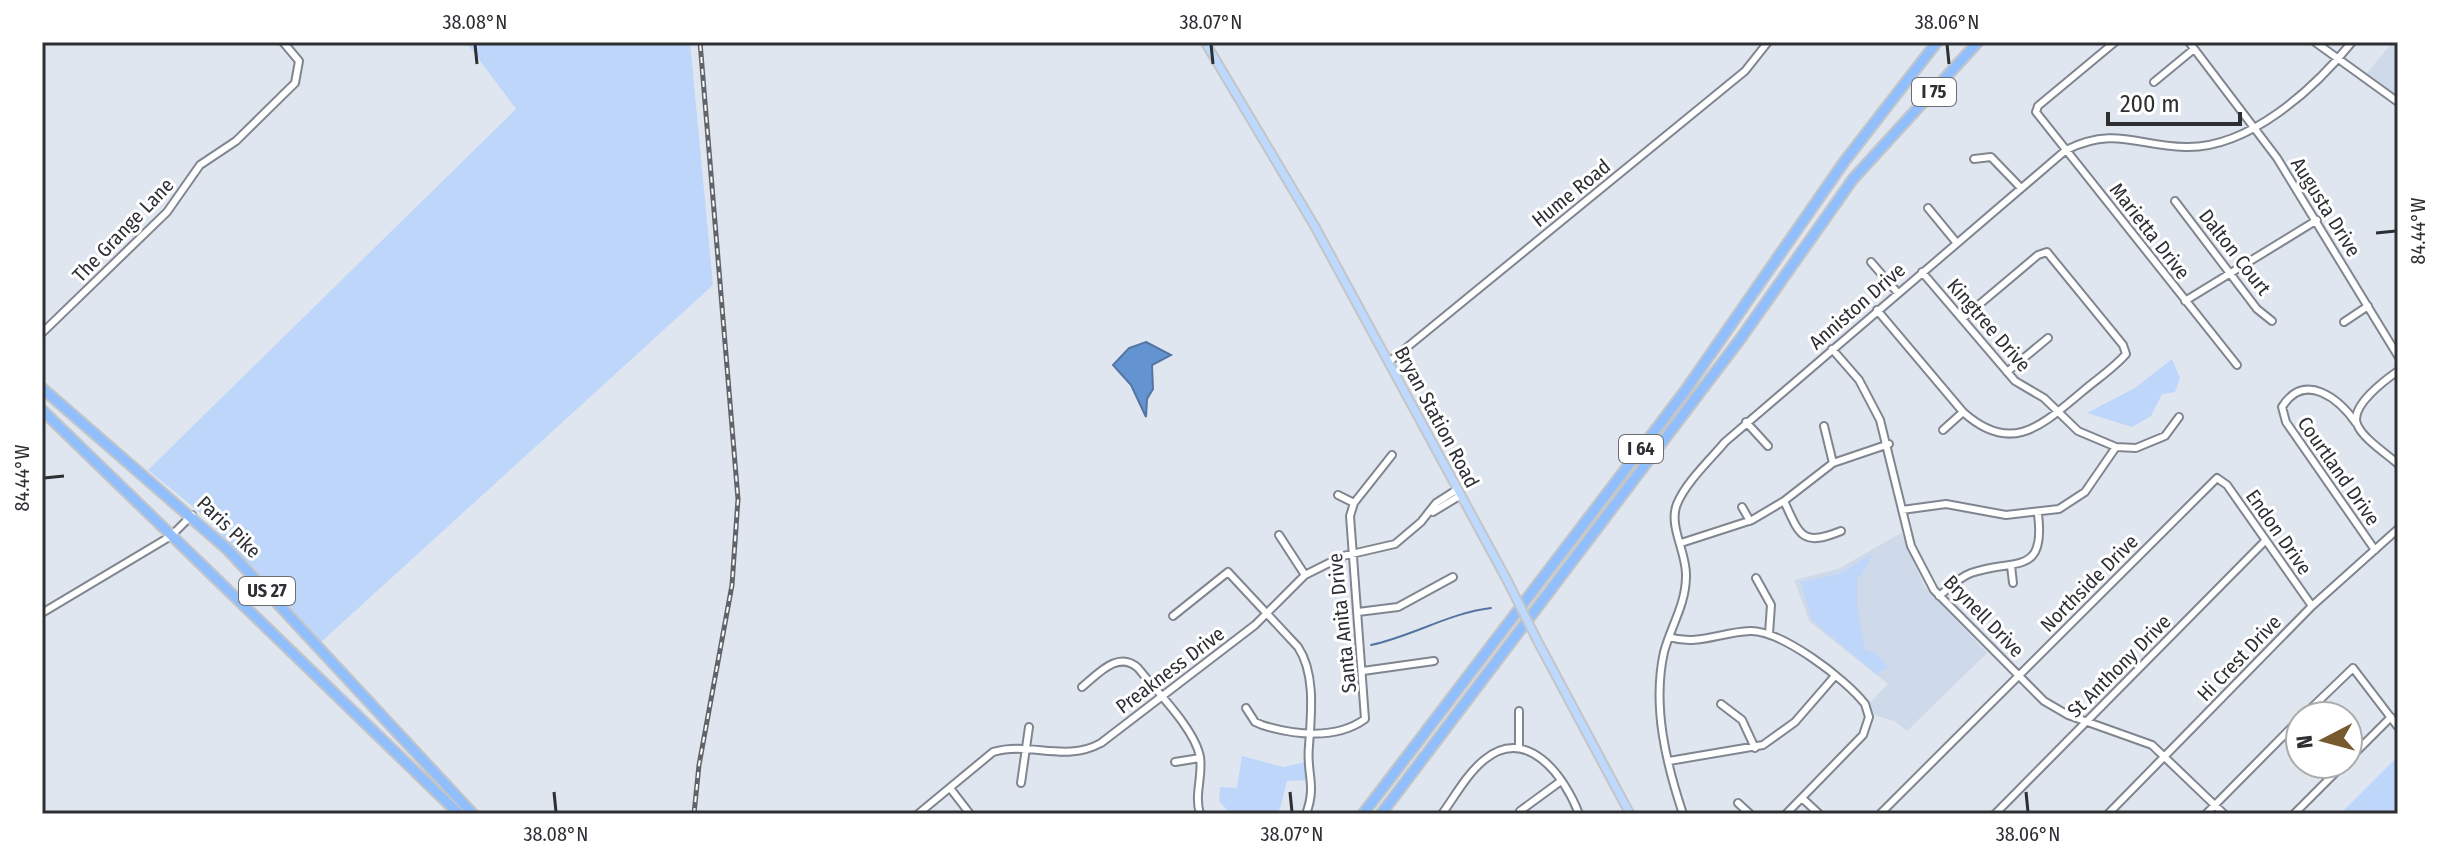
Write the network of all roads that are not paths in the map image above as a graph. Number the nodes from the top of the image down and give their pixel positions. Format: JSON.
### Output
{"nodes":[{"id":1,"x":283,"y":42,"type":"edge"},
{"id":2,"x":1205,"y":42,"type":"edge"},
{"id":3,"x":1768,"y":42,"type":"edge"},
{"id":4,"x":1936,"y":42,"type":"edge"},
{"id":5,"x":1980,"y":42,"type":"edge"},
{"id":6,"x":2115,"y":42,"type":"edge"},
{"id":7,"x":2189,"y":42,"type":"edge"},
{"id":8,"x":2315,"y":42,"type":"edge"},
{"id":9,"x":2352,"y":42,"type":"edge"},
{"id":10,"x":2194,"y":49,"type":"junction"},
{"id":11,"x":2339,"y":58,"type":"junction"},
{"id":12,"x":1908,"y":78,"type":"joint"},
{"id":13,"x":2154,"y":82,"type":"dead end"},
{"id":14,"x":2398,"y":102,"type":"edge"},
{"id":15,"x":2254,"y":127,"type":"junction"},
{"id":16,"x":1885,"y":140,"type":"joint"},
{"id":17,"x":2066,"y":150,"type":"junction"},
{"id":18,"x":1974,"y":159,"type":"dead end"},
{"id":19,"x":2020,"y":187,"type":"junction"},
{"id":20,"x":2175,"y":201,"type":"dead end"},
{"id":21,"x":1928,"y":208,"type":"dead end"},
{"id":22,"x":2317,"y":220,"type":"junction"},
{"id":23,"x":1956,"y":242,"type":"junction"},
{"id":24,"x":1871,"y":262,"type":"dead end"},
{"id":25,"x":1922,"y":272,"type":"junction"},
{"id":26,"x":2229,"y":273,"type":"junction"},
{"id":27,"x":1897,"y":292,"type":"junction"},
{"id":28,"x":2185,"y":301,"type":"junction"},
{"id":29,"x":2368,"y":306,"type":"junction"},
{"id":30,"x":1877,"y":310,"type":"junction"},
{"id":31,"x":1962,"y":319,"type":"junction"},
{"id":32,"x":2272,"y":321,"type":"dead end"},
{"id":33,"x":2344,"y":322,"type":"dead end"},
{"id":34,"x":42,"y":333,"type":"edge"},
{"id":35,"x":2048,"y":338,"type":"dead end"},
{"id":36,"x":1832,"y":349,"type":"junction"},
{"id":37,"x":2398,"y":356,"type":"edge"},
{"id":38,"x":1389,"y":362,"type":"junction"},
{"id":39,"x":2237,"y":365,"type":"dead end"},
{"id":40,"x":2398,"y":371,"type":"edge"},
{"id":41,"x":2007,"y":372,"type":"junction"},
{"id":42,"x":42,"y":388,"type":"edge"},
{"id":43,"x":42,"y":410,"type":"edge"},
{"id":44,"x":1963,"y":412,"type":"junction"},
{"id":45,"x":2057,"y":412,"type":"junction"},
{"id":46,"x":2179,"y":417,"type":"dead end"},
{"id":47,"x":1746,"y":422,"type":"junction"},
{"id":48,"x":2356,"y":423,"type":"junction"},
{"id":49,"x":1824,"y":426,"type":"dead end"},
{"id":50,"x":1943,"y":430,"type":"dead end"},
{"id":51,"x":1889,"y":444,"type":"junction"},
{"id":52,"x":1768,"y":446,"type":"dead end"},
{"id":53,"x":2116,"y":447,"type":"junction"},
{"id":54,"x":1392,"y":455,"type":"dead end"},
{"id":55,"x":1833,"y":463,"type":"junction"},
{"id":56,"x":2398,"y":464,"type":"edge"},
{"id":57,"x":2218,"y":478,"type":"joint"},
{"id":58,"x":1459,"y":492,"type":"junction"},
{"id":59,"x":1338,"y":495,"type":"dead end"},
{"id":60,"x":1784,"y":501,"type":"junction"},
{"id":61,"x":1354,"y":503,"type":"junction"},
{"id":62,"x":1742,"y":507,"type":"dead end"},
{"id":63,"x":1902,"y":510,"type":"junction"},
{"id":64,"x":2038,"y":514,"type":"junction"},
{"id":65,"x":192,"y":515,"type":"junction"},
{"id":66,"x":1750,"y":521,"type":"junction"},
{"id":67,"x":2398,"y":529,"type":"edge"},
{"id":68,"x":1841,"y":531,"type":"dead end"},
{"id":69,"x":1279,"y":535,"type":"dead end"},
{"id":70,"x":171,"y":536,"type":"junction"},
{"id":71,"x":2265,"y":541,"type":"junction"},
{"id":72,"x":1681,"y":543,"type":"junction"},
{"id":73,"x":2375,"y":550,"type":"junction"},
{"id":74,"x":1352,"y":555,"type":"junction"},
{"id":75,"x":2011,"y":566,"type":"junction"},
{"id":76,"x":1305,"y":575,"type":"junction"},
{"id":77,"x":1453,"y":577,"type":"dead end"},
{"id":78,"x":1756,"y":578,"type":"dead end"},
{"id":79,"x":2013,"y":583,"type":"dead end"},
{"id":80,"x":1939,"y":596,"type":"junction"},
{"id":81,"x":2312,"y":606,"type":"junction"},
{"id":82,"x":1267,"y":612,"type":"junction"},
{"id":83,"x":1358,"y":612,"type":"junction"},
{"id":84,"x":42,"y":613,"type":"edge"},
{"id":85,"x":1173,"y":616,"type":"dead end"},
{"id":86,"x":1769,"y":634,"type":"junction"},
{"id":87,"x":1669,"y":637,"type":"junction"},
{"id":88,"x":1434,"y":661,"type":"dead end"},
{"id":89,"x":1363,"y":671,"type":"junction"},
{"id":90,"x":2019,"y":676,"type":"junction"},
{"id":91,"x":1834,"y":677,"type":"junction"},
{"id":92,"x":1082,"y":687,"type":"dead end"},
{"id":93,"x":1161,"y":698,"type":"junction"},
{"id":94,"x":2319,"y":700,"type":"edge"},
{"id":95,"x":1721,"y":704,"type":"dead end"},
{"id":96,"x":1246,"y":708,"type":"dead end"},
{"id":97,"x":1519,"y":711,"type":"dead end"},
{"id":98,"x":2391,"y":717,"type":"junction"},
{"id":99,"x":2087,"y":721,"type":"junction"},
{"id":100,"x":1029,"y":727,"type":"dead end"},
{"id":101,"x":2398,"y":727,"type":"edge"},
{"id":102,"x":1311,"y":732,"type":"junction"},
{"id":103,"x":2284,"y":734,"type":"edge"},
{"id":104,"x":2364,"y":744,"type":"edge"},
{"id":105,"x":1519,"y":748,"type":"junction"},
{"id":106,"x":1755,"y":748,"type":"junction"},
{"id":107,"x":1028,"y":750,"type":"junction"},
{"id":108,"x":2165,"y":756,"type":"junction"},
{"id":109,"x":1200,"y":758,"type":"junction"},
{"id":110,"x":1669,"y":761,"type":"junction"},
{"id":111,"x":1175,"y":762,"type":"dead end"},
{"id":112,"x":2328,"y":780,"type":"edge"},
{"id":113,"x":1561,"y":781,"type":"junction"},
{"id":114,"x":1021,"y":783,"type":"dead end"},
{"id":115,"x":950,"y":788,"type":"junction"},
{"id":116,"x":1802,"y":798,"type":"junction"},
{"id":117,"x":1738,"y":803,"type":"dead end"},
{"id":118,"x":2215,"y":805,"type":"junction"},
{"id":119,"x":1520,"y":811,"type":"dead end"},
{"id":120,"x":459,"y":814,"type":"edge"},
{"id":121,"x":473,"y":814,"type":"edge"},
{"id":122,"x":918,"y":814,"type":"edge"},
{"id":123,"x":970,"y":814,"type":"edge"},
{"id":124,"x":1200,"y":814,"type":"edge"},
{"id":125,"x":1306,"y":814,"type":"edge"},
{"id":126,"x":1363,"y":814,"type":"edge"},
{"id":127,"x":1381,"y":814,"type":"edge"},
{"id":128,"x":1442,"y":814,"type":"edge"},
{"id":129,"x":1579,"y":814,"type":"edge"},
{"id":130,"x":1630,"y":814,"type":"edge"},
{"id":131,"x":1683,"y":814,"type":"edge"},
{"id":132,"x":1750,"y":814,"type":"edge"},
{"id":133,"x":1786,"y":814,"type":"edge"},
{"id":134,"x":1819,"y":814,"type":"edge"},
{"id":135,"x":1880,"y":814,"type":"edge"},
{"id":136,"x":1995,"y":814,"type":"edge"},
{"id":137,"x":2108,"y":814,"type":"edge"},
{"id":138,"x":2206,"y":814,"type":"edge"},
{"id":139,"x":2224,"y":814,"type":"edge"},
{"id":140,"x":2294,"y":814,"type":"edge"}],
"edges":[{"from":1,"to":34,"type":"street","name":"The Grange Lane"},
{"from":2,"to":38,"type":"main road","name":"Bryan Station Road"},
{"from":3,"to":38,"type":"street","name":"Hume Road"},
{"from":4,"to":12,"type":"highway","number":"I 75"},
{"from":5,"to":16,"type":"highway","number":"I 75"},
{"from":6,"to":17,"type":"street","name":"Marietta Drive"},
{"from":7,"to":10,"type":"street","name":"Augusta Drive"},
{"from":8,"to":11,"type":"street"},
{"from":9,"to":11,"type":"street","name":"Anniston Drive"},
{"from":10,"to":13,"type":"street"},
{"from":10,"to":15,"type":"street","name":"Augusta Drive"},
{"from":11,"to":14,"type":"street"},
{"from":11,"to":15,"type":"street","name":"Anniston Drive"},
{"from":12,"to":126,"type":"highway","number":"I 64"},
{"from":15,"to":17,"type":"street","name":"Anniston Drive"},
{"from":15,"to":22,"type":"street","name":"Augusta Drive"},
{"from":16,"to":127,"type":"highway","number":"I 64"},
{"from":17,"to":19,"type":"street","name":"Anniston Drive"},
{"from":17,"to":28,"type":"street","name":"Marietta Drive"},
{"from":18,"to":19,"type":"street"},
{"from":19,"to":23,"type":"street","name":"Anniston Drive"},
{"from":20,"to":26,"type":"street","name":"Dalton Court"},
{"from":21,"to":23,"type":"street"},
{"from":22,"to":26,"type":"street"},
{"from":22,"to":29,"type":"street","name":"Augusta Drive"},
{"from":23,"to":25,"type":"street","name":"Anniston Drive"},
{"from":24,"to":27,"type":"street"},
{"from":25,"to":27,"type":"street","name":"Anniston Drive"},
{"from":25,"to":31,"type":"street","name":"Kingtree Drive"},
{"from":26,"to":28,"type":"street"},
{"from":26,"to":32,"type":"street","name":"Dalton Court"},
{"from":27,"to":30,"type":"street","name":"Anniston Drive"},
{"from":28,"to":39,"type":"street","name":"Marietta Drive"},
{"from":29,"to":33,"type":"street"},
{"from":29,"to":37,"type":"street","name":"Augusta Drive"},
{"from":30,"to":36,"type":"street","name":"Anniston Drive"},
{"from":30,"to":44,"type":"street"},
{"from":31,"to":41,"type":"street","name":"Kingtree Drive"},
{"from":31,"to":45,"type":"street"},
{"from":35,"to":41,"type":"street"},
{"from":36,"to":47,"type":"street","name":"Anniston Drive"},
{"from":36,"to":51,"type":"street","name":"Brynell Drive"},
{"from":38,"to":58,"type":"main road","name":"Bryan Station Road"},
{"from":40,"to":48,"type":"street"},
{"from":41,"to":45,"type":"street","name":"Kingtree Drive"},
{"from":42,"to":65,"type":"highway","name":"Paris Pike","number":"US 27"},
{"from":43,"to":70,"type":"highway","number":"US 27"},
{"from":44,"to":45,"type":"street"},
{"from":44,"to":50,"type":"street"},
{"from":45,"to":53,"type":"street","name":"Kingtree Drive"},
{"from":46,"to":53,"type":"street"},
{"from":47,"to":52,"type":"street"},
{"from":47,"to":72,"type":"street","name":"Anniston Drive"},
{"from":48,"to":56,"type":"street"},
{"from":48,"to":73,"type":"street","name":"Courtland Drive"},
{"from":49,"to":55,"type":"street"},
{"from":51,"to":55,"type":"street"},
{"from":51,"to":63,"type":"street","name":"Brynell Drive"},
{"from":53,"to":64,"type":"street"},
{"from":54,"to":61,"type":"street"},
{"from":55,"to":60,"type":"street"},
{"from":57,"to":71,"type":"street","name":"Endon Drive"},
{"from":57,"to":90,"type":"street","name":"Northside Drive"},
{"from":58,"to":74,"type":"street","name":"Preakness Drive"},
{"from":58,"to":130,"type":"main road","name":"Bryan Station Road","bridge":true},
{"from":59,"to":61,"type":"street"},
{"from":60,"to":66,"type":"street"},
{"from":60,"to":68,"type":"street"},
{"from":61,"to":74,"type":"street","name":"Santa Anita Drive"},
{"from":62,"to":66,"type":"street"},
{"from":63,"to":64,"type":"street"},
{"from":63,"to":80,"type":"street","name":"Brynell Drive"},
{"from":64,"to":75,"type":"street"},
{"from":65,"to":70,"type":"street"},
{"from":65,"to":121,"type":"highway","name":"Paris Pike","number":"US 27"},
{"from":66,"to":72,"type":"street"},
{"from":67,"to":73,"type":"street","name":"Hi Crest Drive"},
{"from":69,"to":76,"type":"street"},
{"from":70,"to":84,"type":"street"},
{"from":70,"to":120,"type":"highway","number":"US 27"},
{"from":71,"to":81,"type":"street","name":"Endon Drive"},
{"from":71,"to":99,"type":"street","name":"St Anthony Drive"},
{"from":72,"to":87,"type":"street","name":"Anniston Drive"},
{"from":73,"to":81,"type":"street","name":"Hi Crest Drive"},
{"from":74,"to":76,"type":"street","name":"Preakness Drive"},
{"from":74,"to":83,"type":"street","name":"Santa Anita Drive"},
{"from":75,"to":79,"type":"street"},
{"from":75,"to":80,"type":"street"},
{"from":76,"to":82,"type":"street","name":"Preakness Drive"},
{"from":77,"to":83,"type":"street"},
{"from":78,"to":86,"type":"street"},
{"from":80,"to":90,"type":"street","name":"Brynell Drive"},
{"from":81,"to":108,"type":"street","name":"Hi Crest Drive"},
{"from":82,"to":85,"type":"street"},
{"from":82,"to":93,"type":"street","name":"Preakness Drive"},
{"from":82,"to":102,"type":"street"},
{"from":83,"to":89,"type":"street","name":"Santa Anita Drive"},
{"from":86,"to":87,"type":"street"},
{"from":86,"to":91,"type":"street"},
{"from":87,"to":110,"type":"street","name":"Anniston Drive"},
{"from":88,"to":89,"type":"street"},
{"from":89,"to":102,"type":"street","name":"Santa Anita Drive"},
{"from":90,"to":99,"type":"street","name":"Brynell Drive"},
{"from":90,"to":135,"type":"street","name":"Northside Drive"},
{"from":91,"to":106,"type":"street"},
{"from":91,"to":116,"type":"street"},
{"from":92,"to":93,"type":"street"},
{"from":93,"to":107,"type":"street","name":"Preakness Drive"},
{"from":93,"to":109,"type":"street"},
{"from":94,"to":98,"type":"street"},
{"from":95,"to":106,"type":"street"},
{"from":96,"to":102,"type":"street","name":"Santa Anita Drive"},
{"from":97,"to":105,"type":"street"},
{"from":98,"to":101,"type":"street"},
{"from":98,"to":104,"type":"street"},
{"from":99,"to":108,"type":"street","name":"Brynell Drive"},
{"from":99,"to":136,"type":"street","name":"St Anthony Drive"},
{"from":100,"to":107,"type":"street"},
{"from":102,"to":125,"type":"street"},
{"from":103,"to":118,"type":"street"},
{"from":105,"to":113,"type":"street"},
{"from":105,"to":128,"type":"street"},
{"from":106,"to":110,"type":"street"},
{"from":107,"to":114,"type":"street"},
{"from":107,"to":115,"type":"street","name":"Preakness Drive"},
{"from":108,"to":118,"type":"street","name":"Brynell Drive"},
{"from":108,"to":137,"type":"street","name":"Hi Crest Drive"},
{"from":109,"to":111,"type":"street"},
{"from":109,"to":124,"type":"street"},
{"from":110,"to":131,"type":"street","name":"Anniston Drive"},
{"from":112,"to":140,"type":"street"},
{"from":113,"to":119,"type":"street"},
{"from":113,"to":129,"type":"street"},
{"from":115,"to":122,"type":"street","name":"Preakness Drive"},
{"from":115,"to":123,"type":"street"},
{"from":116,"to":133,"type":"street"},
{"from":116,"to":134,"type":"street"},
{"from":117,"to":132,"type":"street"},
{"from":118,"to":138,"type":"street"},
{"from":118,"to":139,"type":"street","name":"Brynell Drive"}]}
